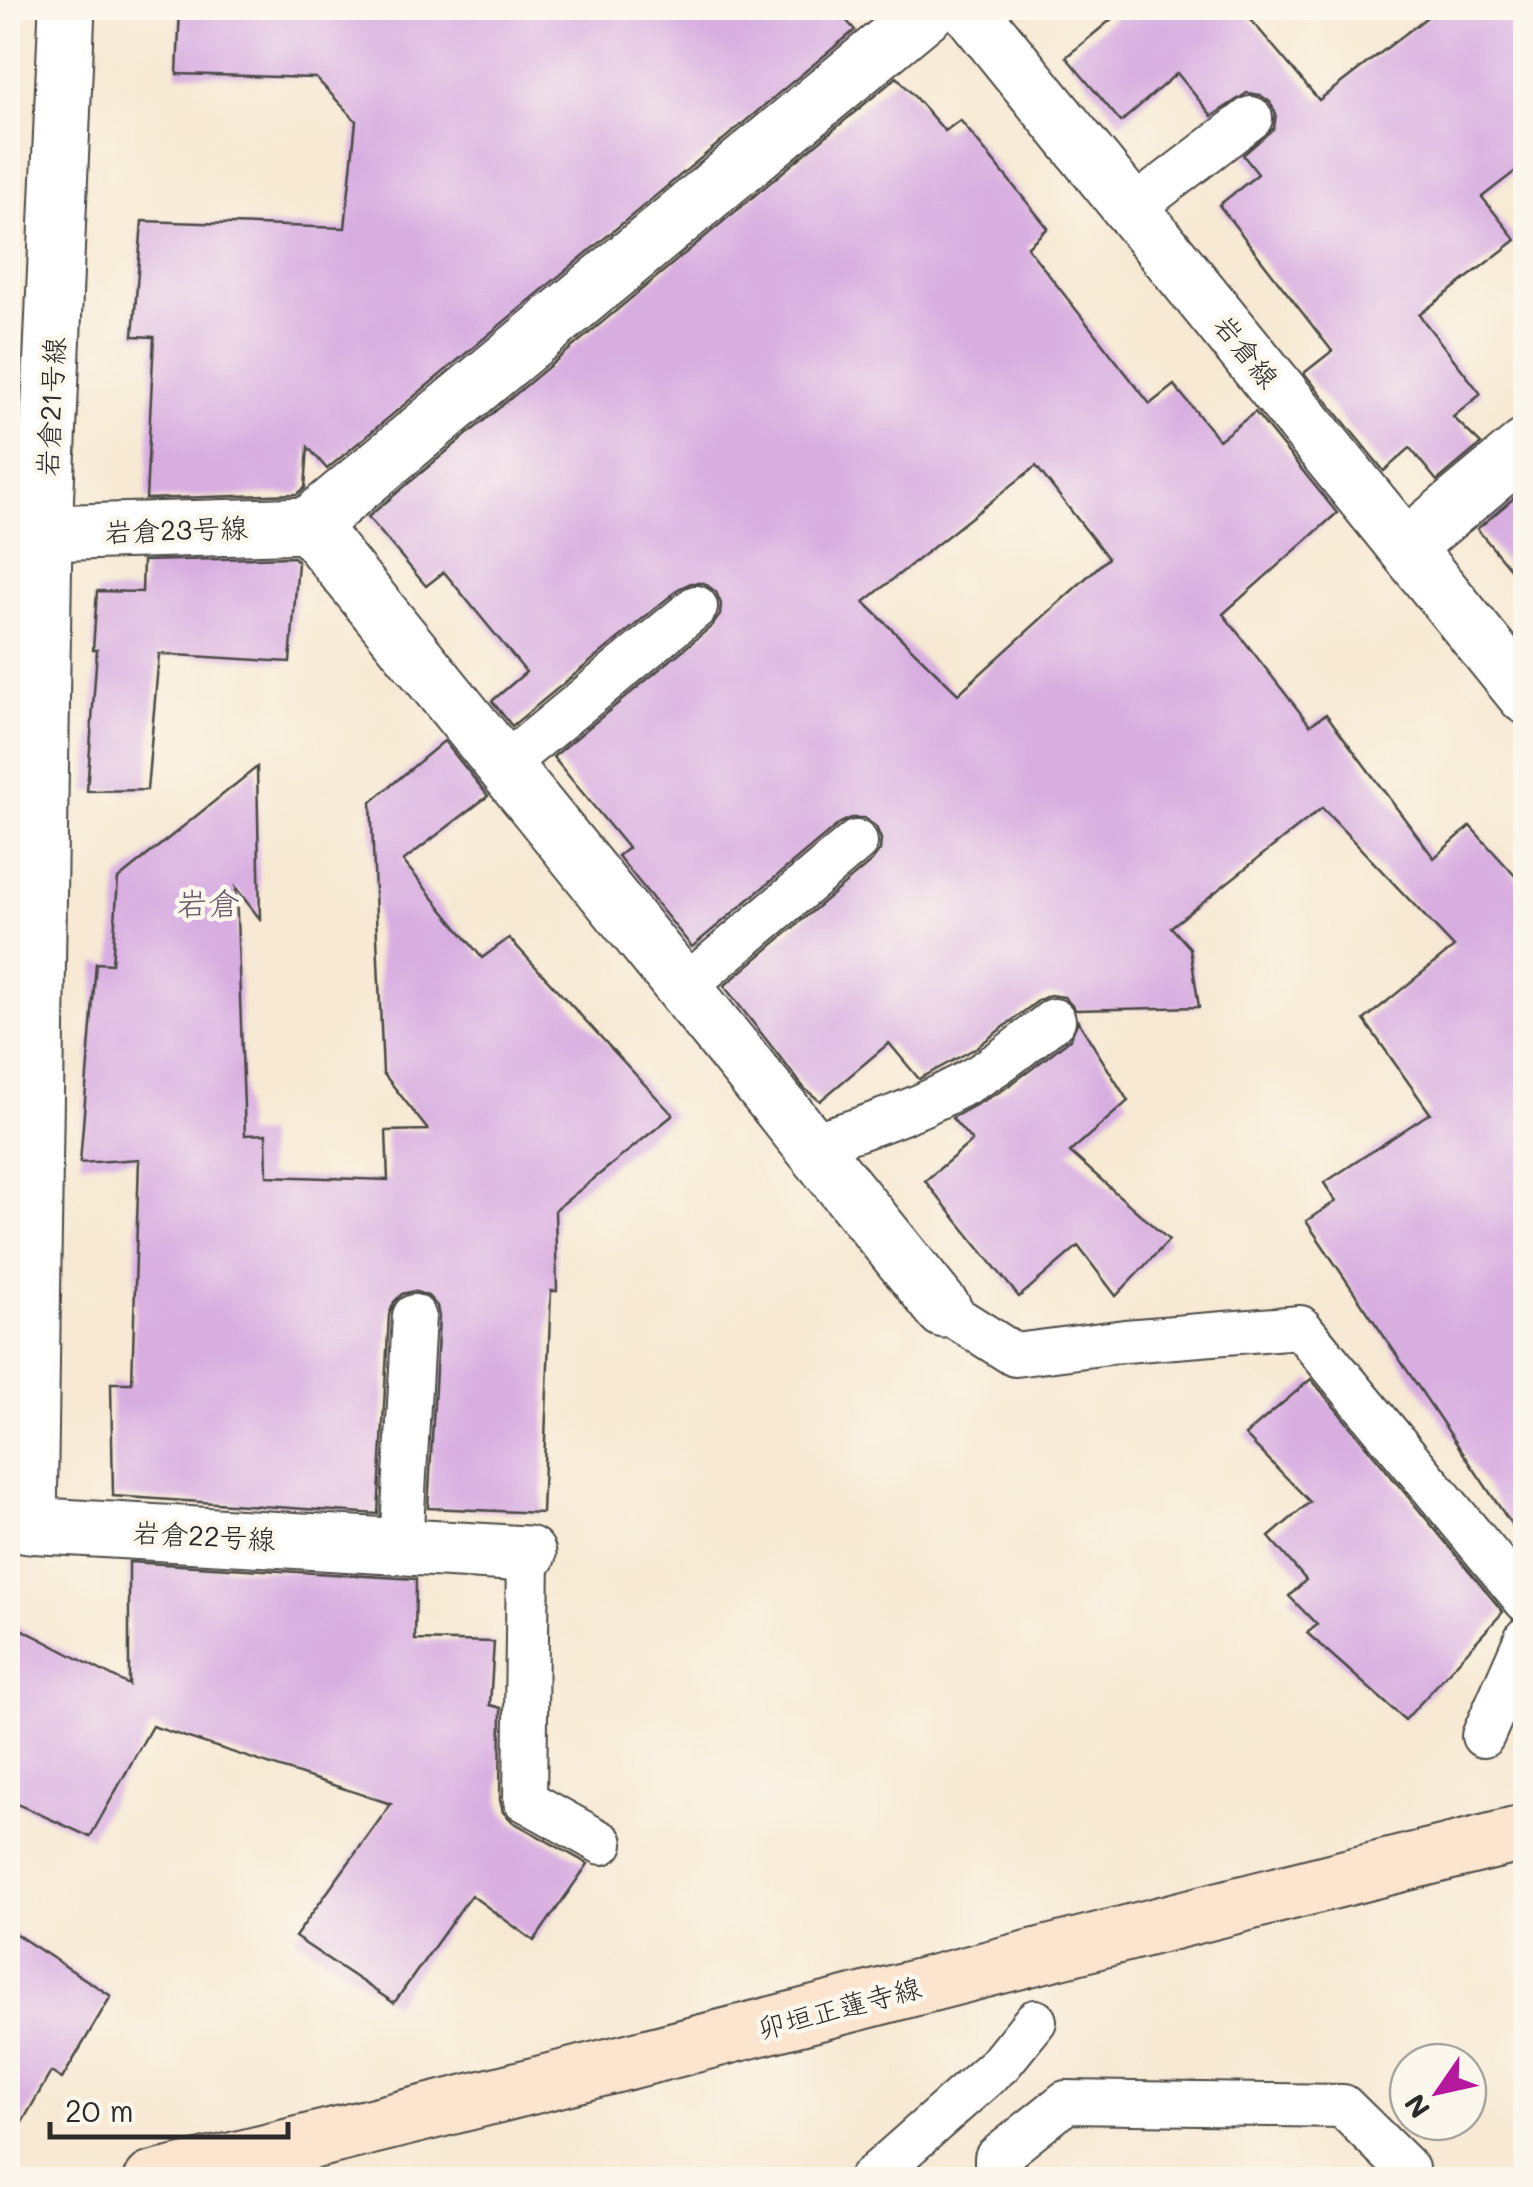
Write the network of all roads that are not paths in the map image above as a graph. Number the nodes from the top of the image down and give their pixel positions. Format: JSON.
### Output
{"nodes":[{"id":1,"x":67,"y":8,"type":"edge"},
{"id":2,"x":931,"y":8,"type":"edge"},
{"id":3,"x":968,"y":8,"type":"edge"},
{"id":4,"x":1251,"y":118,"type":"dead end"},
{"id":5,"x":1132,"y":209,"type":"junction"},
{"id":6,"x":1526,"y":447,"type":"edge"},
{"id":7,"x":309,"y":525,"type":"junction"},
{"id":8,"x":44,"y":533,"type":"junction"},
{"id":9,"x":1407,"y":546,"type":"junction"},
{"id":10,"x":696,"y":608,"type":"dead end"},
{"id":11,"x":1526,"y":696,"type":"edge"},
{"id":12,"x":503,"y":766,"type":"junction"},
{"id":13,"x":856,"y":842,"type":"dead end"},
{"id":14,"x":683,"y":988,"type":"junction"},
{"id":15,"x":1054,"y":1020,"type":"dead end"},
{"id":16,"x":809,"y":1144,"type":"junction"},
{"id":17,"x":944,"y":1310,"type":"joint"},
{"id":18,"x":414,"y":1316,"type":"dead end"},
{"id":19,"x":18,"y":1525,"type":"edge"},
{"id":20,"x":401,"y":1546,"type":"junction"},
{"id":21,"x":528,"y":1554,"type":"joint"},
{"id":22,"x":1526,"y":1601,"type":"edge"},
{"id":23,"x":1526,"y":1638,"type":"edge"},
{"id":24,"x":1483,"y":1736,"type":"dead end"},
{"id":25,"x":1526,"y":1833,"type":"edge"},
{"id":26,"x":602,"y":1843,"type":"dead end"},
{"id":27,"x":1035,"y":2021,"type":"dead end"},
{"id":28,"x":152,"y":2180,"type":"edge"},
{"id":29,"x":870,"y":2180,"type":"edge"},
{"id":30,"x":996,"y":2180,"type":"edge"},
{"id":31,"x":1406,"y":2180,"type":"edge"}],
"edges":[{"from":1,"to":8,"type":"street","name":"岩倉21号線"},
{"from":2,"to":7,"type":"street"},
{"from":3,"to":5,"type":"street","name":"岩倉線"},
{"from":4,"to":5,"type":"lane"},
{"from":5,"to":9,"type":"street","name":"岩倉線"},
{"from":6,"to":9,"type":"street"},
{"from":7,"to":8,"type":"street","name":"岩倉23号線"},
{"from":7,"to":12,"type":"street"},
{"from":8,"to":19,"type":"street","name":"岩倉21号線"},
{"from":9,"to":11,"type":"street","name":"岩倉線"},
{"from":10,"to":12,"type":"lane"},
{"from":12,"to":14,"type":"street"},
{"from":13,"to":14,"type":"lane"},
{"from":14,"to":16,"type":"street"},
{"from":15,"to":16,"type":"lane"},
{"from":16,"to":17,"type":"street"},
{"from":17,"to":22,"type":"lane"},
{"from":18,"to":20,"type":"lane"},
{"from":19,"to":20,"type":"street","name":"岩倉22号線"},
{"from":20,"to":21,"type":"street","name":"岩倉22号線"},
{"from":21,"to":26,"type":"lane"},
{"from":23,"to":24,"type":"lane"},
{"from":25,"to":28,"type":"main road","name":"卯垣正蓮寺線"},
{"from":27,"to":29,"type":"lane"},
{"from":30,"to":31,"type":"lane"}]}
